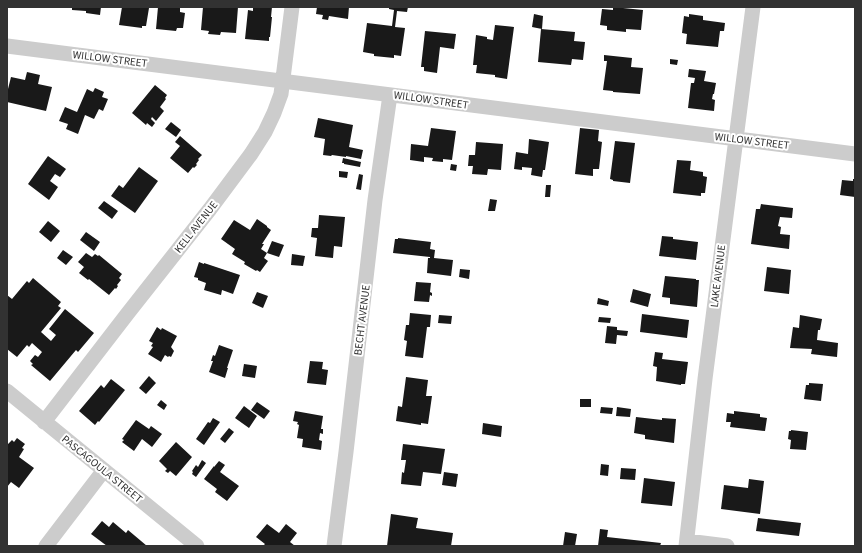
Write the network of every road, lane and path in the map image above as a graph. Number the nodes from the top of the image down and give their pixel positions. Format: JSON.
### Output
{"nodes":[{"id":1,"x":292,"y":7,"type":"edge"},
{"id":2,"x":752,"y":7,"type":"edge"},
{"id":3,"x":7,"y":46,"type":"edge"},
{"id":4,"x":282,"y":81,"type":"junction"},
{"id":5,"x":390,"y":95,"type":"junction"},
{"id":6,"x":736,"y":139,"type":"junction"},
{"id":7,"x":855,"y":154,"type":"edge"},
{"id":8,"x":7,"y":391,"type":"edge"},
{"id":9,"x":44,"y":422,"type":"junction"},
{"id":10,"x":104,"y":470,"type":"junction"},
{"id":11,"x":687,"y":544,"type":"edge"},
{"id":12,"x":46,"y":546,"type":"edge"},
{"id":13,"x":197,"y":546,"type":"edge"},
{"id":14,"x":334,"y":546,"type":"edge"},
{"id":15,"x":727,"y":546,"type":"edge"}],
"edges":[{"from":1,"to":4,"type":"street","name":"KELL AVENUE"},
{"from":2,"to":6,"type":"street","name":"LAKE AVENUE"},
{"from":3,"to":4,"type":"street","name":"WILLOW STREET"},
{"from":4,"to":5,"type":"street","name":"WILLOW STREET"},
{"from":4,"to":9,"type":"street","name":"KELL AVENUE"},
{"from":5,"to":6,"type":"street","name":"WILLOW STREET"},
{"from":5,"to":14,"type":"street","name":"BECHT AVENUE"},
{"from":6,"to":7,"type":"street","name":"WILLOW STREET"},
{"from":6,"to":11,"type":"street","name":"LAKE AVENUE"},
{"from":8,"to":9,"type":"street","name":"PASCAGOULA STREET"},
{"from":9,"to":10,"type":"street","name":"PASCAGOULA STREET"},
{"from":10,"to":12,"type":"street"},
{"from":10,"to":13,"type":"street","name":"PASCAGOULA STREET"},
{"from":11,"to":15,"type":"street"}]}
